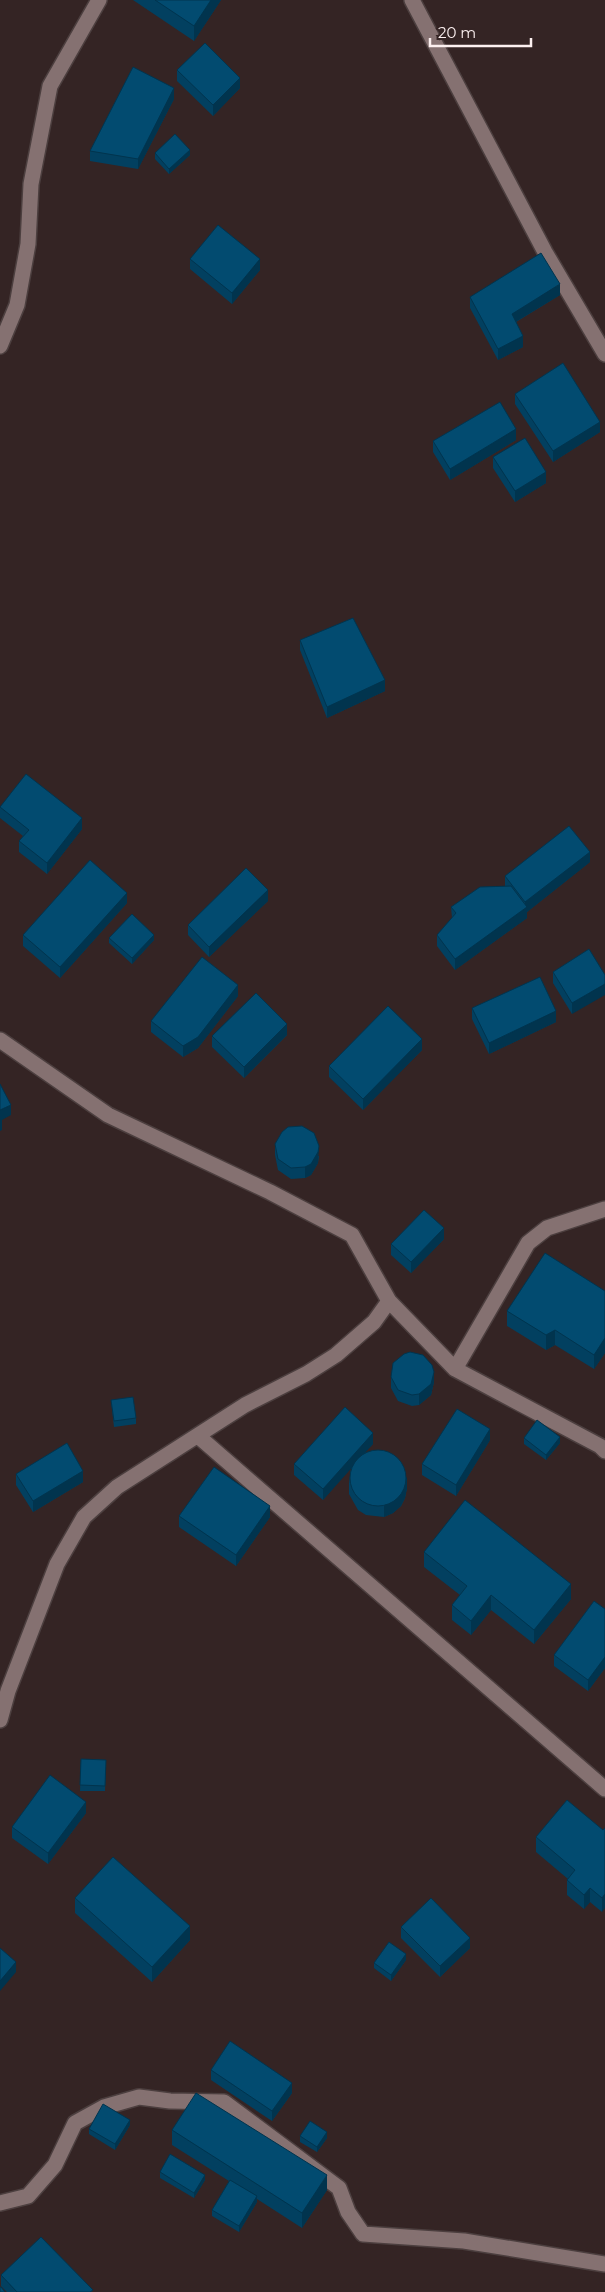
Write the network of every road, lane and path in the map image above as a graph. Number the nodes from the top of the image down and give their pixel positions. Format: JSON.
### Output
{"nodes":[{"id":1,"x":99,"y":0,"type":"edge"},
{"id":2,"x":412,"y":0,"type":"edge"},
{"id":3,"x":0,"y":346,"type":"edge"},
{"id":4,"x":605,"y":354,"type":"edge"},
{"id":5,"x":0,"y":1040,"type":"edge"},
{"id":6,"x":605,"y":1209,"type":"edge"},
{"id":7,"x":389,"y":1301,"type":"junction"},
{"id":8,"x":455,"y":1369,"type":"junction"},
{"id":9,"x":198,"y":1436,"type":"junction"},
{"id":10,"x":605,"y":1451,"type":"edge"},
{"id":11,"x":0,"y":1720,"type":"edge"},
{"id":12,"x":605,"y":1789,"type":"edge"},
{"id":13,"x":0,"y":2203,"type":"edge"},
{"id":14,"x":605,"y":2264,"type":"edge"}],
"edges":[{"from":1,"to":3,"type":"street"},
{"from":2,"to":4,"type":"street"},
{"from":5,"to":7,"type":"street"},
{"from":6,"to":8,"type":"street"},
{"from":7,"to":8,"type":"street"},
{"from":7,"to":9,"type":"street"},
{"from":8,"to":10,"type":"street"},
{"from":9,"to":11,"type":"street"},
{"from":9,"to":12,"type":"street"},
{"from":13,"to":14,"type":"street"}]}
